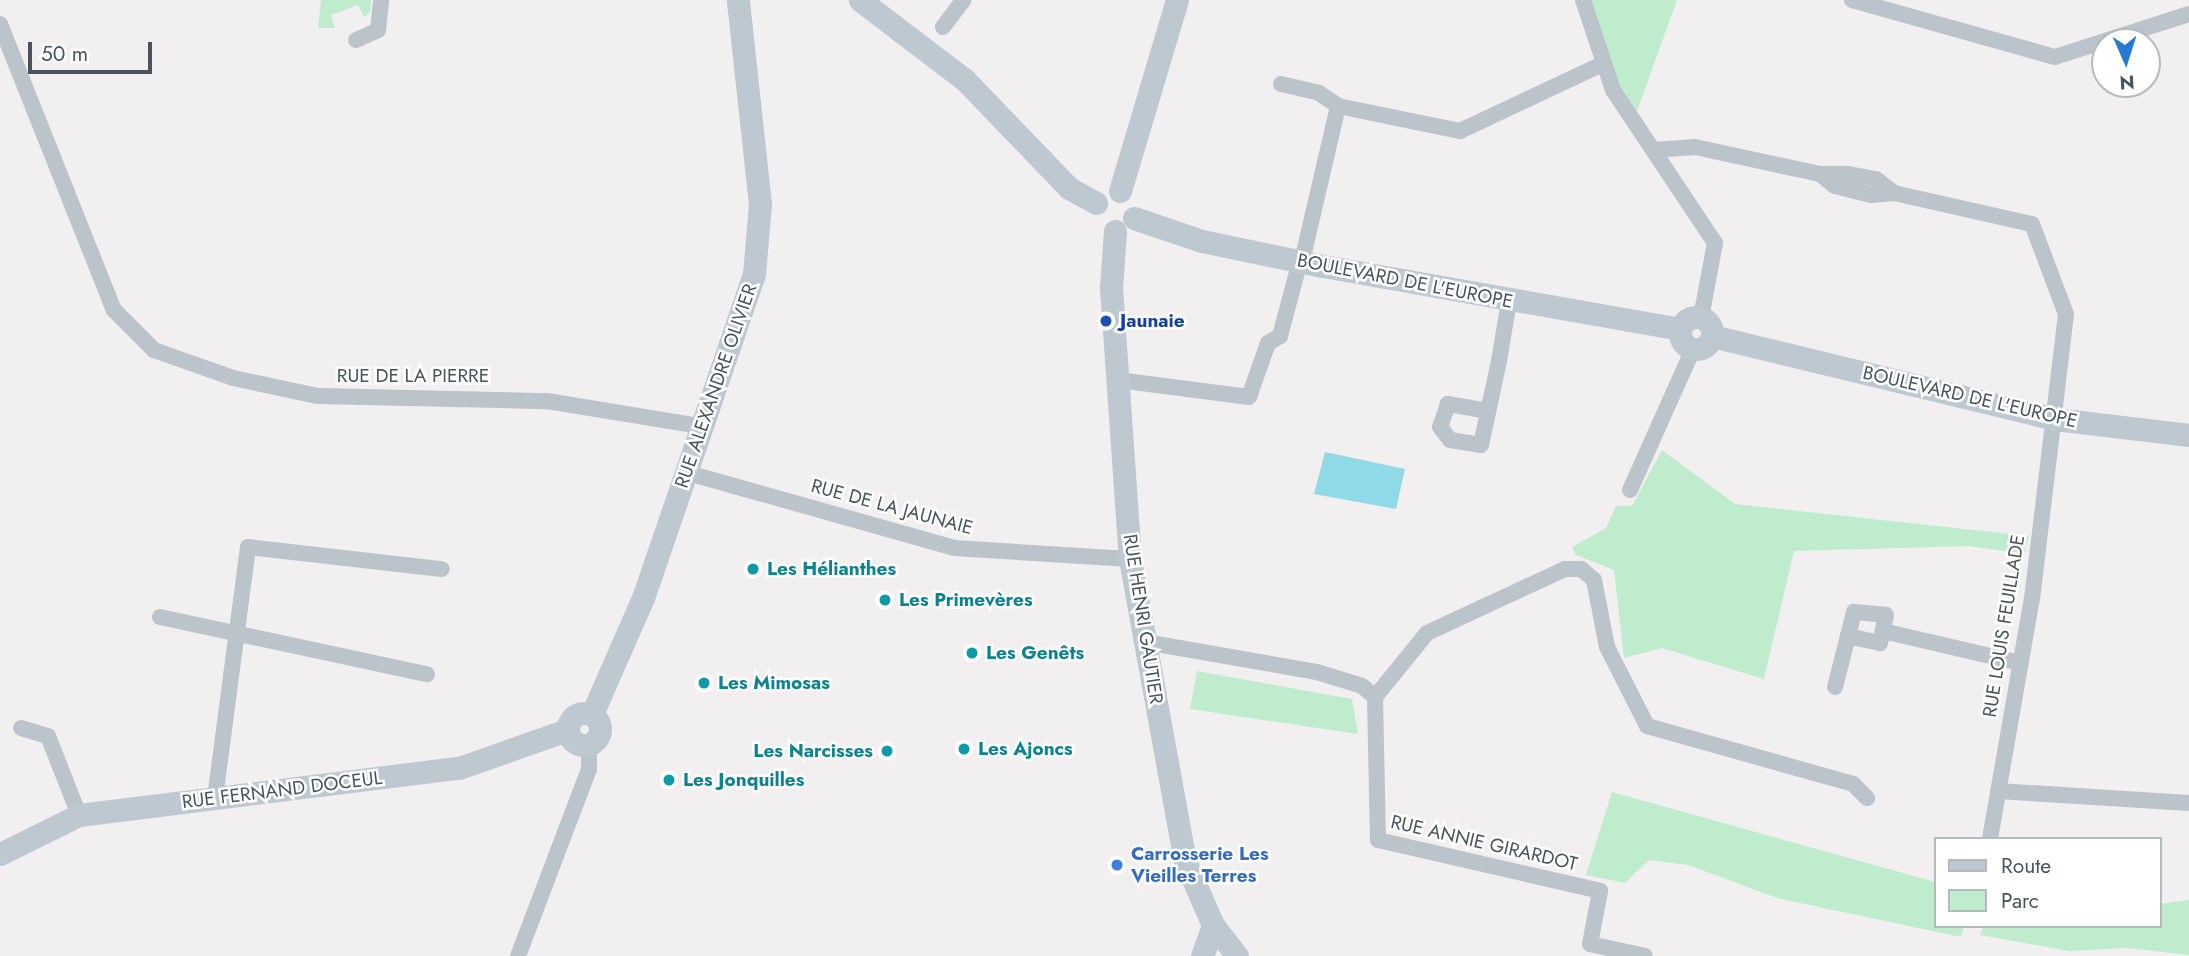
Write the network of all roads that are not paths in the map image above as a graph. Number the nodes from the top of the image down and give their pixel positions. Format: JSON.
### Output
{"nodes":[{"id":1,"x":381,"y":0,"type":"edge"},
{"id":2,"x":738,"y":0,"type":"edge"},
{"id":3,"x":860,"y":0,"type":"edge"},
{"id":4,"x":963,"y":0,"type":"edge"},
{"id":5,"x":1177,"y":0,"type":"edge"},
{"id":6,"x":1583,"y":0,"type":"edge"},
{"id":7,"x":1852,"y":0,"type":"edge"},
{"id":8,"x":2189,"y":14,"type":"edge"},
{"id":9,"x":0,"y":24,"type":"edge"},
{"id":10,"x":943,"y":27,"type":"dead end"},
{"id":11,"x":356,"y":40,"type":"dead end"},
{"id":12,"x":1600,"y":65,"type":"junction"},
{"id":13,"x":1281,"y":84,"type":"dead end"},
{"id":14,"x":1338,"y":106,"type":"junction"},
{"id":15,"x":1654,"y":150,"type":"junction"},
{"id":16,"x":1120,"y":191,"type":"junction"},
{"id":17,"x":1096,"y":203,"type":"junction"},
{"id":18,"x":1124,"y":224,"type":"junction"},
{"id":19,"x":1299,"y":267,"type":"junction"},
{"id":20,"x":1509,"y":301,"type":"junction"},
{"id":21,"x":1707,"y":327,"type":"junction"},
{"id":22,"x":1680,"y":330,"type":"junction"},
{"id":23,"x":1693,"y":349,"type":"junction"},
{"id":24,"x":1118,"y":380,"type":"junction"},
{"id":25,"x":1488,"y":411,"type":"dead end"},
{"id":26,"x":2055,"y":419,"type":"junction"},
{"id":27,"x":705,"y":427,"type":"junction"},
{"id":28,"x":2189,"y":435,"type":"edge"},
{"id":29,"x":688,"y":473,"type":"junction"},
{"id":30,"x":1630,"y":491,"type":"dead end"},
{"id":31,"x":1130,"y":559,"type":"junction"},
{"id":32,"x":442,"y":569,"type":"dead end"},
{"id":33,"x":160,"y":617,"type":"dead end"},
{"id":34,"x":1883,"y":631,"type":"junction"},
{"id":35,"x":239,"y":632,"type":"junction"},
{"id":36,"x":1848,"y":636,"type":"junction"},
{"id":37,"x":1145,"y":642,"type":"junction"},
{"id":38,"x":2020,"y":663,"type":"junction"},
{"id":39,"x":427,"y":674,"type":"dead end"},
{"id":40,"x":1835,"y":687,"type":"dead end"},
{"id":41,"x":1375,"y":697,"type":"junction"},
{"id":42,"x":592,"y":714,"type":"junction"},
{"id":43,"x":21,"y":728,"type":"dead end"},
{"id":44,"x":567,"y":730,"type":"junction"},
{"id":45,"x":589,"y":745,"type":"junction"},
{"id":46,"x":1998,"y":791,"type":"junction"},
{"id":47,"x":215,"y":798,"type":"junction"},
{"id":48,"x":1867,"y":798,"type":"dead end"},
{"id":49,"x":2189,"y":803,"type":"edge"},
{"id":50,"x":79,"y":816,"type":"junction"},
{"id":51,"x":1990,"y":837,"type":"edge"},
{"id":52,"x":0,"y":854,"type":"edge"},
{"id":53,"x":1213,"y":925,"type":"junction"},
{"id":54,"x":1586,"y":950,"type":"edge"},
{"id":55,"x":1232,"y":954,"type":"edge"},
{"id":56,"x":518,"y":956,"type":"edge"},
{"id":57,"x":1202,"y":956,"type":"edge"},
{"id":58,"x":1645,"y":956,"type":"edge"}],
"edges":[{"from":1,"to":11,"type":"street"},
{"from":2,"to":27,"type":"street","name":"RUE ALEXANDRE OLIVIER"},
{"from":3,"to":17,"type":"street"},
{"from":4,"to":10,"type":"street"},
{"from":5,"to":16,"type":"street"},
{"from":6,"to":12,"type":"street"},
{"from":7,"to":8,"type":"street"},
{"from":9,"to":27,"type":"street","name":"RUE DE LA PIERRE"},
{"from":12,"to":14,"type":"street"},
{"from":12,"to":15,"type":"street"},
{"from":13,"to":14,"type":"street"},
{"from":14,"to":19,"type":"street"},
{"from":15,"to":21,"type":"street"},
{"from":15,"to":26,"type":"street","name":"RUE LOUIS FEUILLADE"},
{"from":16,"to":17,"type":"street"},
{"from":16,"to":18,"type":"street"},
{"from":17,"to":18,"type":"street"},
{"from":18,"to":19,"type":"street","name":"BOULEVARD DE L'EUROPE"},
{"from":18,"to":24,"type":"street","name":"RUE HENRI GAUTIER"},
{"from":19,"to":20,"type":"street","name":"BOULEVARD DE L'EUROPE"},
{"from":19,"to":24,"type":"street"},
{"from":20,"to":22,"type":"street","name":"BOULEVARD DE L'EUROPE"},
{"from":20,"to":25,"type":"street"},
{"from":21,"to":22,"type":"street"},
{"from":21,"to":23,"type":"street"},
{"from":21,"to":26,"type":"street","name":"BOULEVARD DE L'EUROPE"},
{"from":22,"to":23,"type":"street"},
{"from":23,"to":30,"type":"street"},
{"from":24,"to":31,"type":"street","name":"RUE HENRI GAUTIER"},
{"from":26,"to":28,"type":"street","name":"BOULEVARD DE L'EUROPE"},
{"from":26,"to":38,"type":"street","name":"RUE LOUIS FEUILLADE"},
{"from":27,"to":29,"type":"street","name":"RUE ALEXANDRE OLIVIER"},
{"from":29,"to":31,"type":"street","name":"RUE DE LA JAUNAIE"},
{"from":29,"to":42,"type":"street","name":"RUE ALEXANDRE OLIVIER"},
{"from":31,"to":37,"type":"street","name":"RUE HENRI GAUTIER"},
{"from":32,"to":35,"type":"street"},
{"from":33,"to":35,"type":"street"},
{"from":34,"to":36,"type":"street"},
{"from":34,"to":36,"type":"street"},
{"from":34,"to":38,"type":"street"},
{"from":35,"to":39,"type":"street"},
{"from":35,"to":47,"type":"street"},
{"from":36,"to":40,"type":"street"},
{"from":37,"to":41,"type":"street"},
{"from":37,"to":53,"type":"street","name":"RUE HENRI GAUTIER"},
{"from":38,"to":46,"type":"street","name":"RUE LOUIS FEUILLADE"},
{"from":41,"to":48,"type":"street"},
{"from":41,"to":54,"type":"street","name":"RUE ANNIE GIRARDOT"},
{"from":42,"to":44,"type":"street"},
{"from":42,"to":45,"type":"street","name":"RUE ALEXANDRE OLIVIER"},
{"from":43,"to":50,"type":"street"},
{"from":44,"to":45,"type":"street"},
{"from":44,"to":47,"type":"street","name":"RUE FERNAND DOCEUL"},
{"from":45,"to":56,"type":"street","name":"RUE ALEXANDRE OLIVIER"},
{"from":46,"to":49,"type":"street"},
{"from":46,"to":51,"type":"street","name":"RUE LOUIS FEUILLADE"},
{"from":47,"to":50,"type":"street","name":"RUE FERNAND DOCEUL"},
{"from":50,"to":52,"type":"street","name":"RUE FERNAND DOCEUL"},
{"from":53,"to":55,"type":"street","name":"RUE HENRI GAUTIER"},
{"from":53,"to":57,"type":"street"},
{"from":54,"to":58,"type":"street"}]}
